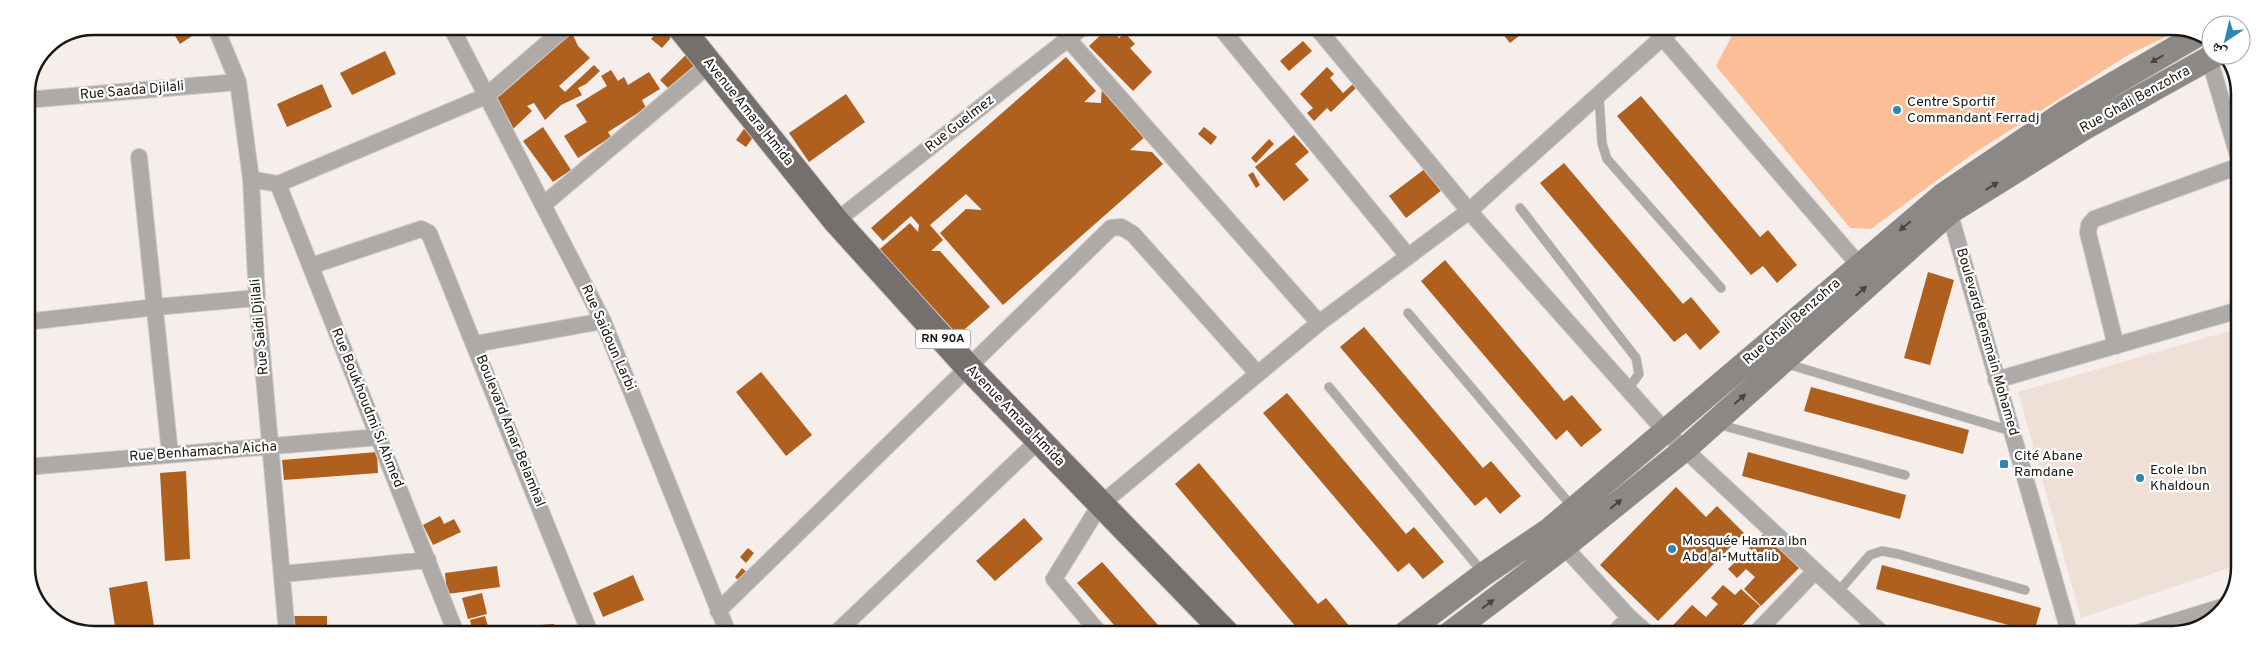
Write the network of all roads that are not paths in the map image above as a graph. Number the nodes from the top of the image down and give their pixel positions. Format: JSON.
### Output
{"nodes":[{"id":1,"x":219,"y":35,"type":"edge"},
{"id":2,"x":455,"y":35,"type":"edge"},
{"id":3,"x":557,"y":35,"type":"edge"},
{"id":4,"x":686,"y":35,"type":"edge"},
{"id":5,"x":1074,"y":35,"type":"edge"},
{"id":6,"x":1226,"y":35,"type":"edge"},
{"id":7,"x":1324,"y":35,"type":"edge"},
{"id":8,"x":1666,"y":35,"type":"edge"},
{"id":9,"x":1670,"y":35,"type":"edge"},
{"id":10,"x":2192,"y":38,"type":"edge"},
{"id":11,"x":1069,"y":40,"type":"junction"},
{"id":12,"x":2201,"y":62,"type":"edge"},
{"id":13,"x":710,"y":64,"type":"junction"},
{"id":14,"x":2214,"y":65,"type":"edge"},
{"id":15,"x":238,"y":82,"type":"junction"},
{"id":16,"x":1599,"y":95,"type":"junction"},
{"id":17,"x":486,"y":96,"type":"junction"},
{"id":18,"x":35,"y":99,"type":"edge"},
{"id":19,"x":2231,"y":128,"type":"edge"},
{"id":20,"x":139,"y":157,"type":"dead end"},
{"id":21,"x":2231,"y":169,"type":"edge"},
{"id":22,"x":251,"y":179,"type":"junction"},
{"id":23,"x":278,"y":184,"type":"junction"},
{"id":24,"x":1946,"y":203,"type":"junction"},
{"id":25,"x":543,"y":205,"type":"junction"},
{"id":26,"x":1520,"y":208,"type":"dead end"},
{"id":27,"x":1469,"y":211,"type":"junction"},
{"id":28,"x":836,"y":221,"type":"junction"},
{"id":29,"x":1408,"y":256,"type":"junction"},
{"id":30,"x":1859,"y":265,"type":"junction"},
{"id":31,"x":311,"y":266,"type":"junction"},
{"id":32,"x":1721,"y":288,"type":"dead end"},
{"id":33,"x":257,"y":298,"type":"junction"},
{"id":34,"x":156,"y":307,"type":"junction"},
{"id":35,"x":2231,"y":312,"type":"edge"},
{"id":36,"x":1408,"y":313,"type":"dead end"},
{"id":37,"x":35,"y":321,"type":"edge"},
{"id":38,"x":603,"y":321,"type":"junction"},
{"id":39,"x":1318,"y":323,"type":"junction"},
{"id":40,"x":475,"y":344,"type":"junction"},
{"id":41,"x":2116,"y":346,"type":"junction"},
{"id":42,"x":1782,"y":362,"type":"junction"},
{"id":43,"x":968,"y":367,"type":"junction"},
{"id":44,"x":1257,"y":374,"type":"junction"},
{"id":45,"x":1996,"y":380,"type":"junction"},
{"id":46,"x":1329,"y":387,"type":"dead end"},
{"id":47,"x":1628,"y":389,"type":"junction"},
{"id":48,"x":1713,"y":423,"type":"junction"},
{"id":49,"x":1665,"y":431,"type":"junction"},
{"id":50,"x":2011,"y":431,"type":"junction"},
{"id":51,"x":379,"y":437,"type":"junction"},
{"id":52,"x":1038,"y":441,"type":"junction"},
{"id":53,"x":271,"y":447,"type":"junction"},
{"id":54,"x":1685,"y":449,"type":"junction"},
{"id":55,"x":170,"y":454,"type":"junction"},
{"id":56,"x":35,"y":465,"type":"edge"},
{"id":57,"x":1905,"y":475,"type":"dead end"},
{"id":58,"x":1100,"y":505,"type":"junction"},
{"id":59,"x":1574,"y":509,"type":"junction"},
{"id":60,"x":1557,"y":538,"type":"junction"},
{"id":61,"x":428,"y":560,"type":"junction"},
{"id":62,"x":1815,"y":571,"type":"junction"},
{"id":63,"x":282,"y":574,"type":"junction"},
{"id":64,"x":1484,"y":574,"type":"junction"},
{"id":65,"x":2025,"y":590,"type":"dead end"},
{"id":66,"x":1838,"y":592,"type":"junction"},
{"id":67,"x":718,"y":611,"type":"junction"},
{"id":68,"x":2209,"y":613,"type":"edge"},
{"id":69,"x":1629,"y":617,"type":"junction"},
{"id":70,"x":2181,"y":625,"type":"edge"},
{"id":71,"x":286,"y":626,"type":"edge"},
{"id":72,"x":453,"y":626,"type":"edge"},
{"id":73,"x":587,"y":626,"type":"edge"},
{"id":74,"x":725,"y":626,"type":"edge"},
{"id":75,"x":843,"y":626,"type":"edge"},
{"id":76,"x":1093,"y":626,"type":"edge"},
{"id":77,"x":1219,"y":626,"type":"edge"},
{"id":78,"x":1415,"y":626,"type":"edge"},
{"id":79,"x":1458,"y":626,"type":"edge"},
{"id":80,"x":1621,"y":626,"type":"edge"},
{"id":81,"x":1639,"y":626,"type":"edge"},
{"id":82,"x":1763,"y":626,"type":"edge"},
{"id":83,"x":1874,"y":626,"type":"edge"},
{"id":84,"x":2067,"y":626,"type":"edge"}],
"edges":[{"from":1,"to":15,"type":"street","name":"Rue Saidi Djilali"},
{"from":2,"to":17,"type":"street","name":"Rue Saidoun Larbi"},
{"from":3,"to":17,"type":"street"},
{"from":4,"to":13,"type":"main road","name":"Avenue Amara Hmida","number":"RN 90A"},
{"from":5,"to":11,"type":"street","name":"Rue Guelmez"},
{"from":6,"to":29,"type":"street"},
{"from":7,"to":27,"type":"street"},
{"from":8,"to":16,"type":"street"},
{"from":9,"to":30,"type":"street"},
{"from":10,"to":24,"type":"main road","name":"Rue Ghali Benzohra","one_way":true},
{"from":11,"to":28,"type":"street","name":"Rue Guelmez"},
{"from":11,"to":39,"type":"street"},
{"from":24,"to":12,"type":"main road","name":"Rue Ghali Benzohra","one_way":true},
{"from":13,"to":25,"type":"street"},
{"from":13,"to":28,"type":"main road","name":"Avenue Amara Hmida","number":"RN 90A"},
{"from":14,"to":19,"type":"street"},
{"from":15,"to":18,"type":"street","name":"Rue Saada Djilali"},
{"from":15,"to":22,"type":"street","name":"Rue Saidi Djilali"},
{"from":16,"to":27,"type":"street"},
{"from":16,"to":32,"type":"lane"},
{"from":17,"to":23,"type":"street"},
{"from":17,"to":25,"type":"street","name":"Rue Saidoun Larbi"},
{"from":20,"to":34,"type":"street"},
{"from":21,"to":41,"type":"street"},
{"from":22,"to":23,"type":"street"},
{"from":22,"to":33,"type":"street","name":"Rue Saidi Djilali"},
{"from":23,"to":31,"type":"street","name":"Rue Boukhoudmi Si Ahmed"},
{"from":24,"to":30,"type":"main road","name":"Rue Ghali Benzohra","one_way":true},
{"from":42,"to":24,"type":"main road","name":"Rue Ghali Benzohra","one_way":true},
{"from":24,"to":45,"type":"street","name":"Boulevard Bensmain Mohamed"},
{"from":25,"to":38,"type":"street","name":"Rue Saidoun Larbi"},
{"from":26,"to":47,"type":"lane"},
{"from":27,"to":29,"type":"street"},
{"from":27,"to":47,"type":"street"},
{"from":28,"to":43,"type":"main road","name":"Avenue Amara Hmida","number":"RN 90A"},
{"from":29,"to":39,"type":"street"},
{"from":30,"to":49,"type":"main road","name":"Rue Ghali Benzohra"},
{"from":31,"to":40,"type":"street","name":"Boulevard Amar Belamhal"},
{"from":31,"to":51,"type":"street","name":"Rue Boukhoudmi Si Ahmed"},
{"from":33,"to":34,"type":"street"},
{"from":33,"to":53,"type":"street","name":"Rue Saidi Djilali"},
{"from":34,"to":37,"type":"street"},
{"from":34,"to":55,"type":"street"},
{"from":35,"to":41,"type":"street"},
{"from":36,"to":59,"type":"lane"},
{"from":38,"to":40,"type":"street"},
{"from":38,"to":67,"type":"street","name":"Rue Saidoun Larbi"},
{"from":39,"to":44,"type":"street"},
{"from":40,"to":73,"type":"street","name":"Boulevard Amar Belamhal"},
{"from":41,"to":45,"type":"street"},
{"from":48,"to":42,"type":"main road","name":"Rue Ghali Benzohra","one_way":true},
{"from":42,"to":50,"type":"lane"},
{"from":43,"to":44,"type":"street"},
{"from":43,"to":52,"type":"main road","name":"Avenue Amara Hmida","number":"RN 90A"},
{"from":43,"to":67,"type":"street"},
{"from":44,"to":58,"type":"street"},
{"from":45,"to":50,"type":"street","name":"Boulevard Bensmain Mohamed"},
{"from":46,"to":64,"type":"lane"},
{"from":47,"to":49,"type":"street"},
{"from":48,"to":54,"type":"main road","name":"Rue Ghali Benzohra"},
{"from":48,"to":57,"type":"lane"},
{"from":49,"to":54,"type":"street"},
{"from":49,"to":59,"type":"main road","name":"Rue Ghali Benzohra"},
{"from":50,"to":84,"type":"street","name":"Boulevard Bensmain Mohamed"},
{"from":51,"to":53,"type":"street","name":"Rue Benhamacha Aicha"},
{"from":51,"to":61,"type":"street","name":"Rue Boukhoudmi Si Ahmed"},
{"from":52,"to":58,"type":"main road","name":"Avenue Amara Hmida","number":"RN 90A"},
{"from":52,"to":75,"type":"street"},
{"from":53,"to":55,"type":"street","name":"Rue Benhamacha Aicha"},
{"from":53,"to":63,"type":"street","name":"Rue Saidi Djilali"},
{"from":60,"to":54,"type":"main road","name":"Rue Ghali Benzohra","one_way":true},
{"from":54,"to":62,"type":"street"},
{"from":55,"to":56,"type":"street","name":"Rue Benhamacha Aicha"},
{"from":58,"to":76,"type":"street"},
{"from":58,"to":77,"type":"main road","name":"Avenue Amara Hmida","number":"RN 90A"},
{"from":59,"to":60,"type":"main road","name":"Rue Ghali Benzohra"},
{"from":60,"to":64,"type":"main road","name":"Rue Ghali Benzohra"},
{"from":60,"to":69,"type":"street"},
{"from":79,"to":60,"type":"main road","name":"Rue Ghali Benzohra","one_way":true},
{"from":61,"to":63,"type":"street"},
{"from":61,"to":72,"type":"street","name":"Rue Boukhoudmi Si Ahmed"},
{"from":62,"to":66,"type":"street"},
{"from":62,"to":82,"type":"street"},
{"from":63,"to":71,"type":"street","name":"Rue Saidi Djilali"},
{"from":64,"to":78,"type":"main road","name":"Rue Ghali Benzohra"},
{"from":65,"to":66,"type":"lane"},
{"from":66,"to":83,"type":"street"},
{"from":67,"to":74,"type":"street","name":"Rue Saidoun Larbi"},
{"from":68,"to":70,"type":"street"},
{"from":69,"to":80,"type":"street"},
{"from":69,"to":81,"type":"street"}]}
